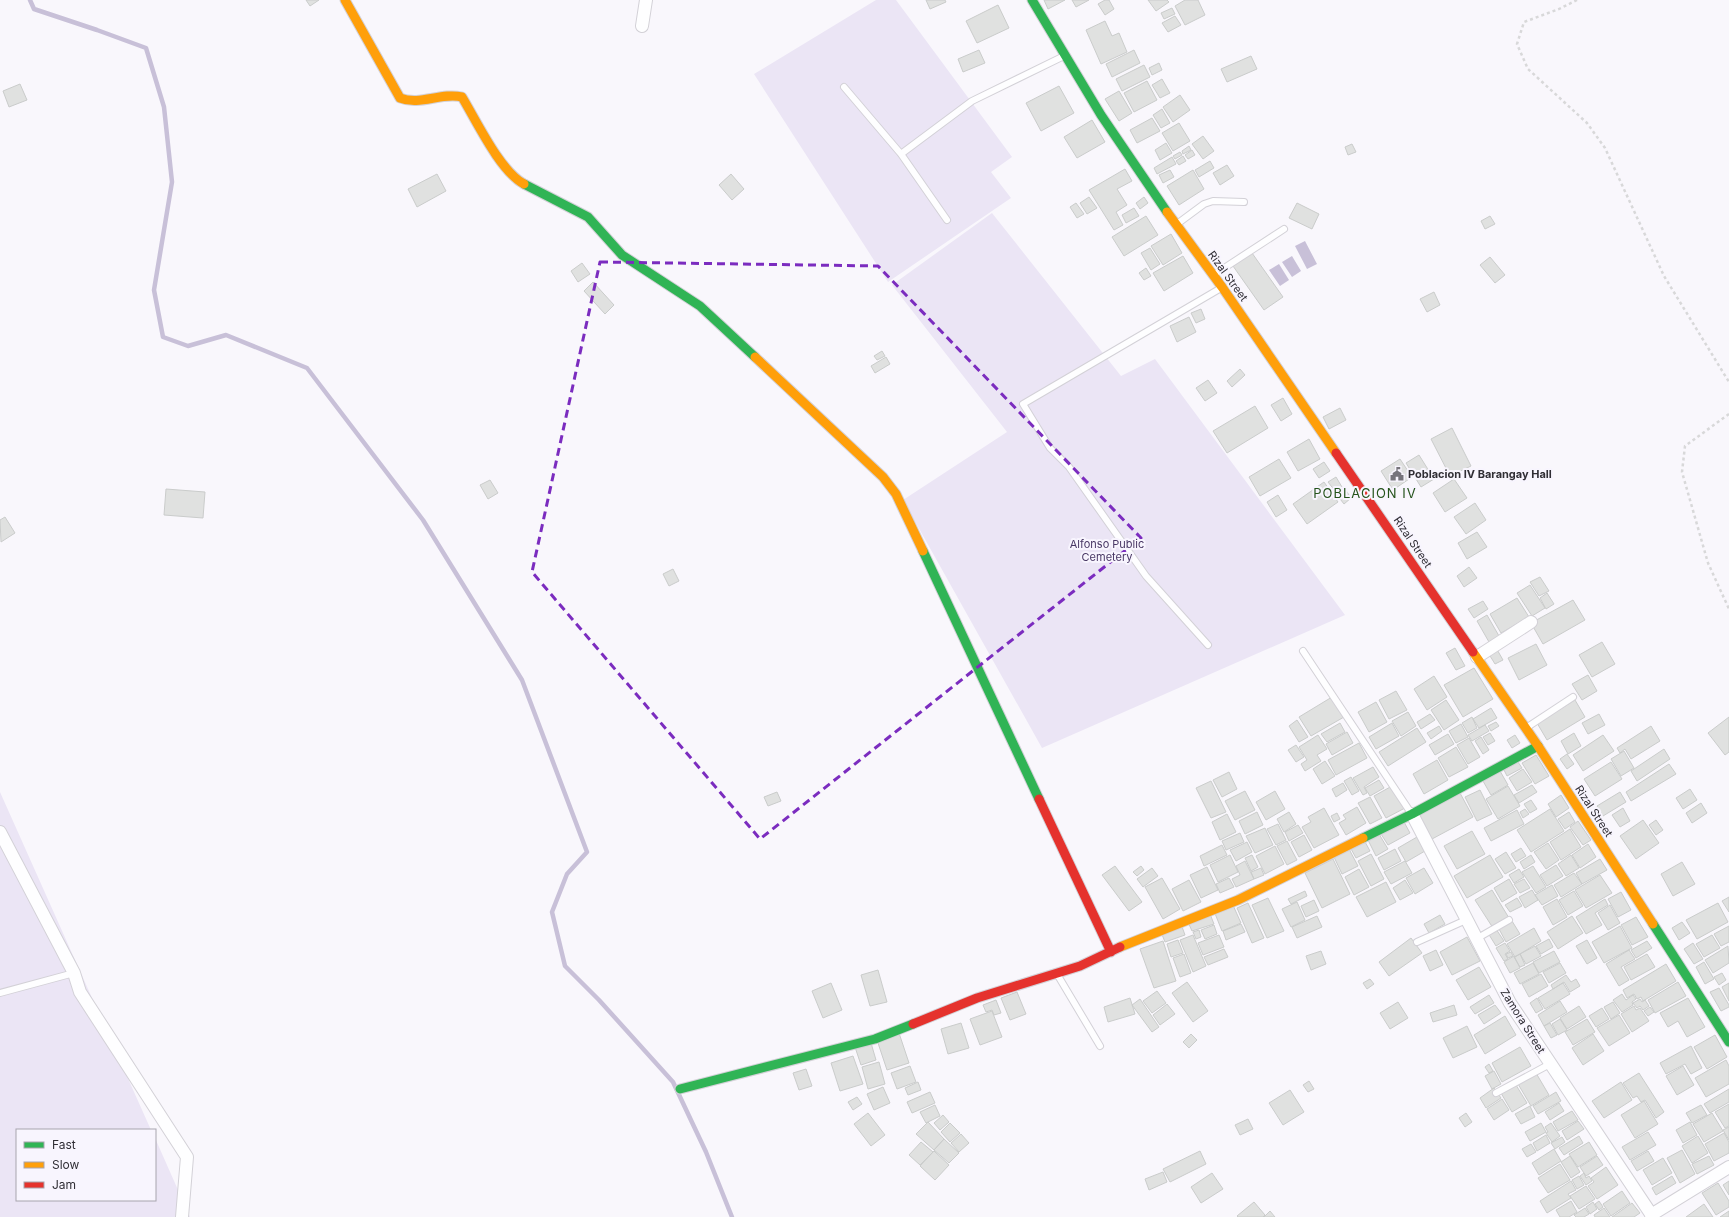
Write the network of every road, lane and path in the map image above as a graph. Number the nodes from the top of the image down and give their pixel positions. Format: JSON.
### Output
{"nodes":[{"id":1,"x":346,"y":0,"type":"edge"},
{"id":2,"x":646,"y":0,"type":"edge"},
{"id":3,"x":1032,"y":0,"type":"edge"},
{"id":4,"x":1577,"y":0,"type":"edge"},
{"id":5,"x":642,"y":26,"type":"dead end"},
{"id":6,"x":1065,"y":55,"type":"junction"},
{"id":7,"x":844,"y":87,"type":"dead end"},
{"id":8,"x":901,"y":154,"type":"junction"},
{"id":9,"x":1244,"y":202,"type":"dead end"},
{"id":10,"x":947,"y":220,"type":"dead end"},
{"id":11,"x":1176,"y":225,"type":"junction"},
{"id":12,"x":1284,"y":229,"type":"dead end"},
{"id":13,"x":1213,"y":275,"type":"junction"},
{"id":14,"x":1222,"y":287,"type":"junction"},
{"id":15,"x":1729,"y":382,"type":"edge"},
{"id":16,"x":1729,"y":414,"type":"edge"},
{"id":17,"x":1729,"y":608,"type":"edge"},
{"id":18,"x":1531,"y":622,"type":"dead end"},
{"id":19,"x":1208,"y":645,"type":"dead end"},
{"id":20,"x":1303,"y":651,"type":"dead end"},
{"id":21,"x":1477,"y":657,"type":"junction"},
{"id":22,"x":1573,"y":697,"type":"dead end"},
{"id":23,"x":1526,"y":728,"type":"junction"},
{"id":24,"x":1538,"y":746,"type":"junction"},
{"id":25,"x":1412,"y":814,"type":"junction"},
{"id":26,"x":0,"y":832,"type":"edge"},
{"id":27,"x":1466,"y":920,"type":"junction"},
{"id":28,"x":1509,"y":920,"type":"dead end"},
{"id":29,"x":1476,"y":939,"type":"junction"},
{"id":30,"x":1417,"y":942,"type":"dead end"},
{"id":31,"x":1111,"y":952,"type":"junction"},
{"id":32,"x":1056,"y":972,"type":"junction"},
{"id":33,"x":74,"y":973,"type":"junction"},
{"id":34,"x":0,"y":993,"type":"edge"},
{"id":35,"x":1729,"y":1020,"type":"edge"},
{"id":36,"x":1719,"y":1026,"type":"junction"},
{"id":37,"x":1729,"y":1042,"type":"edge"},
{"id":38,"x":1100,"y":1046,"type":"dead end"},
{"id":39,"x":1550,"y":1064,"type":"junction"},
{"id":40,"x":680,"y":1089,"type":"dead end"},
{"id":41,"x":1496,"y":1093,"type":"dead end"},
{"id":42,"x":1729,"y":1167,"type":"edge"},
{"id":43,"x":1652,"y":1216,"type":"edge"},
{"id":44,"x":182,"y":1217,"type":"edge"}],
"edges":[{"from":1,"to":31,"type":"street"},
{"from":2,"to":5,"type":"street"},
{"from":3,"to":6,"type":"street","name":"Rizal Street"},
{"from":4,"to":15,"type":"path"},
{"from":6,"to":8,"type":"lane"},
{"from":6,"to":11,"type":"street","name":"Rizal Street"},
{"from":7,"to":8,"type":"lane"},
{"from":8,"to":10,"type":"lane"},
{"from":9,"to":11,"type":"lane"},
{"from":11,"to":13,"type":"street","name":"Rizal Street"},
{"from":12,"to":13,"type":"lane"},
{"from":13,"to":14,"type":"street","name":"Rizal Street"},
{"from":14,"to":19,"type":"lane"},
{"from":14,"to":21,"type":"street","name":"Rizal Street"},
{"from":16,"to":17,"type":"path"},
{"from":18,"to":21,"type":"street"},
{"from":20,"to":25,"type":"lane"},
{"from":21,"to":23,"type":"street","name":"Rizal Street"},
{"from":22,"to":23,"type":"lane"},
{"from":23,"to":24,"type":"street","name":"Rizal Street"},
{"from":24,"to":25,"type":"street"},
{"from":24,"to":36,"type":"street","name":"Rizal Street"},
{"from":25,"to":27,"type":"street","name":"Zamora Street"},
{"from":25,"to":31,"type":"street"},
{"from":26,"to":33,"type":"street"},
{"from":27,"to":29,"type":"street","name":"Zamora Street"},
{"from":27,"to":30,"type":"lane"},
{"from":28,"to":29,"type":"lane"},
{"from":29,"to":39,"type":"street","name":"Zamora Street"},
{"from":31,"to":32,"type":"street"},
{"from":32,"to":38,"type":"lane"},
{"from":32,"to":40,"type":"street"},
{"from":33,"to":34,"type":"lane"},
{"from":33,"to":44,"type":"street"},
{"from":35,"to":36,"type":"street"},
{"from":36,"to":37,"type":"street","name":"Rizal Street"},
{"from":39,"to":41,"type":"lane"},
{"from":39,"to":43,"type":"street","name":"Zamora Street"},
{"from":42,"to":43,"type":"street"}]}
